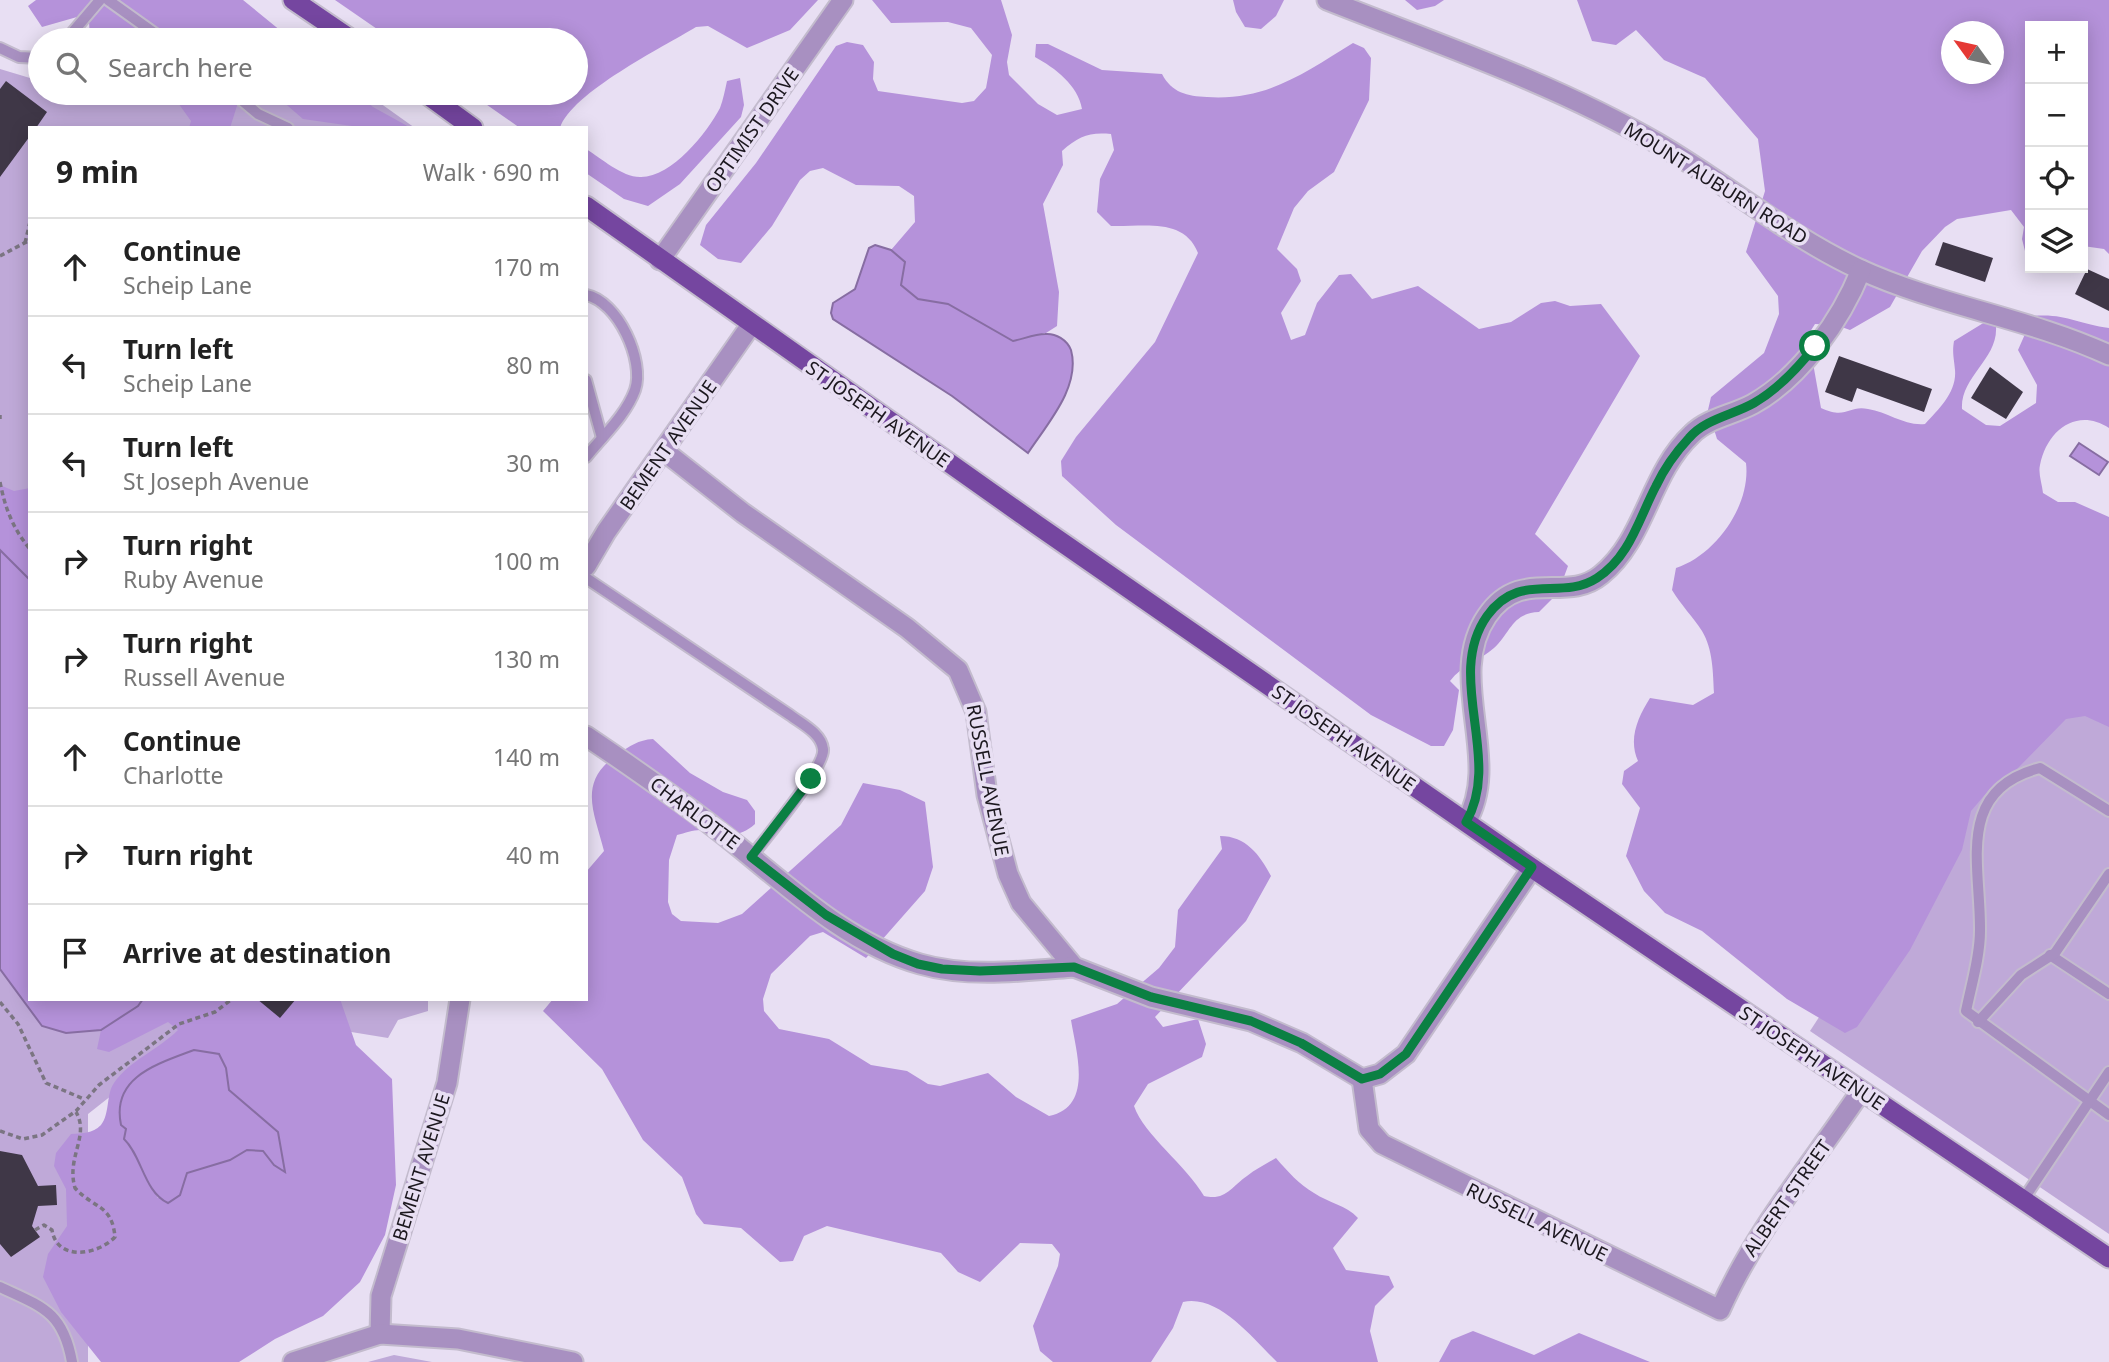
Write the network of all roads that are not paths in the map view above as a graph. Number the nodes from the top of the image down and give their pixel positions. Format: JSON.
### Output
{"nodes":[{"id":1,"x":100,"y":0,"type":"edge"},
{"id":2,"x":108,"y":0,"type":"edge"},
{"id":3,"x":293,"y":0,"type":"edge"},
{"id":4,"x":843,"y":0,"type":"edge"},
{"id":5,"x":1327,"y":0,"type":"edge"},
{"id":6,"x":76,"y":28,"type":"edge"},
{"id":7,"x":147,"y":28,"type":"edge"},
{"id":8,"x":334,"y":28,"type":"edge"},
{"id":9,"x":0,"y":48,"type":"edge"},
{"id":10,"x":28,"y":57,"type":"edge"},
{"id":11,"x":247,"y":105,"type":"edge"},
{"id":12,"x":442,"y":105,"type":"edge"},
{"id":13,"x":284,"y":126,"type":"edge"},
{"id":14,"x":471,"y":126,"type":"edge"},
{"id":15,"x":588,"y":207,"type":"edge"},
{"id":16,"x":660,"y":260,"type":"junction"},
{"id":17,"x":1861,"y":270,"type":"junction"},
{"id":18,"x":588,"y":296,"type":"edge"},
{"id":19,"x":751,"y":325,"type":"junction"},
{"id":20,"x":2109,"y":355,"type":"edge"},
{"id":21,"x":588,"y":387,"type":"edge"},
{"id":22,"x":602,"y":438,"type":"junction"},
{"id":23,"x":664,"y":452,"type":"junction"},
{"id":24,"x":588,"y":455,"type":"edge"},
{"id":25,"x":588,"y":563,"type":"edge"},
{"id":26,"x":588,"y":579,"type":"edge"},
{"id":27,"x":588,"y":737,"type":"edge"},
{"id":28,"x":2109,"y":811,"type":"edge"},
{"id":29,"x":1466,"y":822,"type":"junction"},
{"id":30,"x":751,"y":857,"type":"junction"},
{"id":31,"x":1532,"y":867,"type":"junction"},
{"id":32,"x":2109,"y":874,"type":"edge"},
{"id":33,"x":2050,"y":955,"type":"junction"},
{"id":34,"x":1074,"y":967,"type":"junction"},
{"id":35,"x":2109,"y":994,"type":"edge"},
{"id":36,"x":460,"y":1001,"type":"edge"},
{"id":37,"x":1979,"y":1022,"type":"junction"},
{"id":38,"x":2109,"y":1072,"type":"edge"},
{"id":39,"x":1362,"y":1079,"type":"junction"},
{"id":40,"x":1861,"y":1091,"type":"junction"},
{"id":41,"x":2089,"y":1101,"type":"junction"},
{"id":42,"x":2109,"y":1115,"type":"edge"},
{"id":43,"x":2022,"y":1200,"type":"junction"},
{"id":44,"x":2109,"y":1258,"type":"edge"},
{"id":45,"x":0,"y":1287,"type":"edge"},
{"id":46,"x":1720,"y":1310,"type":"joint"},
{"id":47,"x":380,"y":1334,"type":"junction"},
{"id":48,"x":72,"y":1362,"type":"edge"},
{"id":49,"x":293,"y":1362,"type":"edge"},
{"id":50,"x":573,"y":1362,"type":"edge"}],
"edges":[{"from":1,"to":6,"type":"lane"},
{"from":2,"to":7,"type":"lane"},
{"from":3,"to":8,"type":"main road"},
{"from":4,"to":16,"type":"street","name":"OPTIMIST DRIVE"},
{"from":5,"to":17,"type":"street","name":"MOUNT AUBURN ROAD"},
{"from":9,"to":10,"type":"lane"},
{"from":11,"to":13,"type":"lane"},
{"from":12,"to":14,"type":"main road"},
{"from":15,"to":16,"type":"main road","name":"ST JOSEPH AVENUE"},
{"from":16,"to":19,"type":"main road","name":"ST JOSEPH AVENUE"},
{"from":17,"to":20,"type":"street","name":"MOUNT AUBURN ROAD"},
{"from":17,"to":29,"type":"street"},
{"from":18,"to":22,"type":"lane"},
{"from":19,"to":23,"type":"street","name":"BEMENT AVENUE"},
{"from":19,"to":29,"type":"main road","name":"ST JOSEPH AVENUE"},
{"from":21,"to":22,"type":"lane"},
{"from":22,"to":24,"type":"lane"},
{"from":23,"to":25,"type":"street","name":"BEMENT AVENUE"},
{"from":23,"to":34,"type":"street","name":"RUSSELL AVENUE"},
{"from":26,"to":30,"type":"lane"},
{"from":27,"to":30,"type":"street","name":"CHARLOTTE"},
{"from":28,"to":37,"type":"lane"},
{"from":29,"to":31,"type":"main road","name":"ST JOSEPH AVENUE"},
{"from":30,"to":34,"type":"street","name":"CHARLOTTE"},
{"from":31,"to":39,"type":"street"},
{"from":31,"to":40,"type":"main road","name":"ST JOSEPH AVENUE"},
{"from":32,"to":33,"type":"lane"},
{"from":33,"to":35,"type":"lane"},
{"from":33,"to":37,"type":"lane"},
{"from":34,"to":39,"type":"street","name":"RUSSELL AVENUE"},
{"from":36,"to":47,"type":"street","name":"BEMENT AVENUE"},
{"from":37,"to":41,"type":"lane"},
{"from":38,"to":41,"type":"lane"},
{"from":39,"to":46,"type":"street","name":"RUSSELL AVENUE"},
{"from":40,"to":43,"type":"main road","name":"ST JOSEPH AVENUE"},
{"from":40,"to":46,"type":"street","name":"ALBERT STREET"},
{"from":41,"to":42,"type":"lane"},
{"from":41,"to":43,"type":"lane"},
{"from":43,"to":44,"type":"main road","name":"ST JOSEPH AVENUE"},
{"from":45,"to":48,"type":"lane"},
{"from":47,"to":49,"type":"street"},
{"from":47,"to":50,"type":"street"}]}
